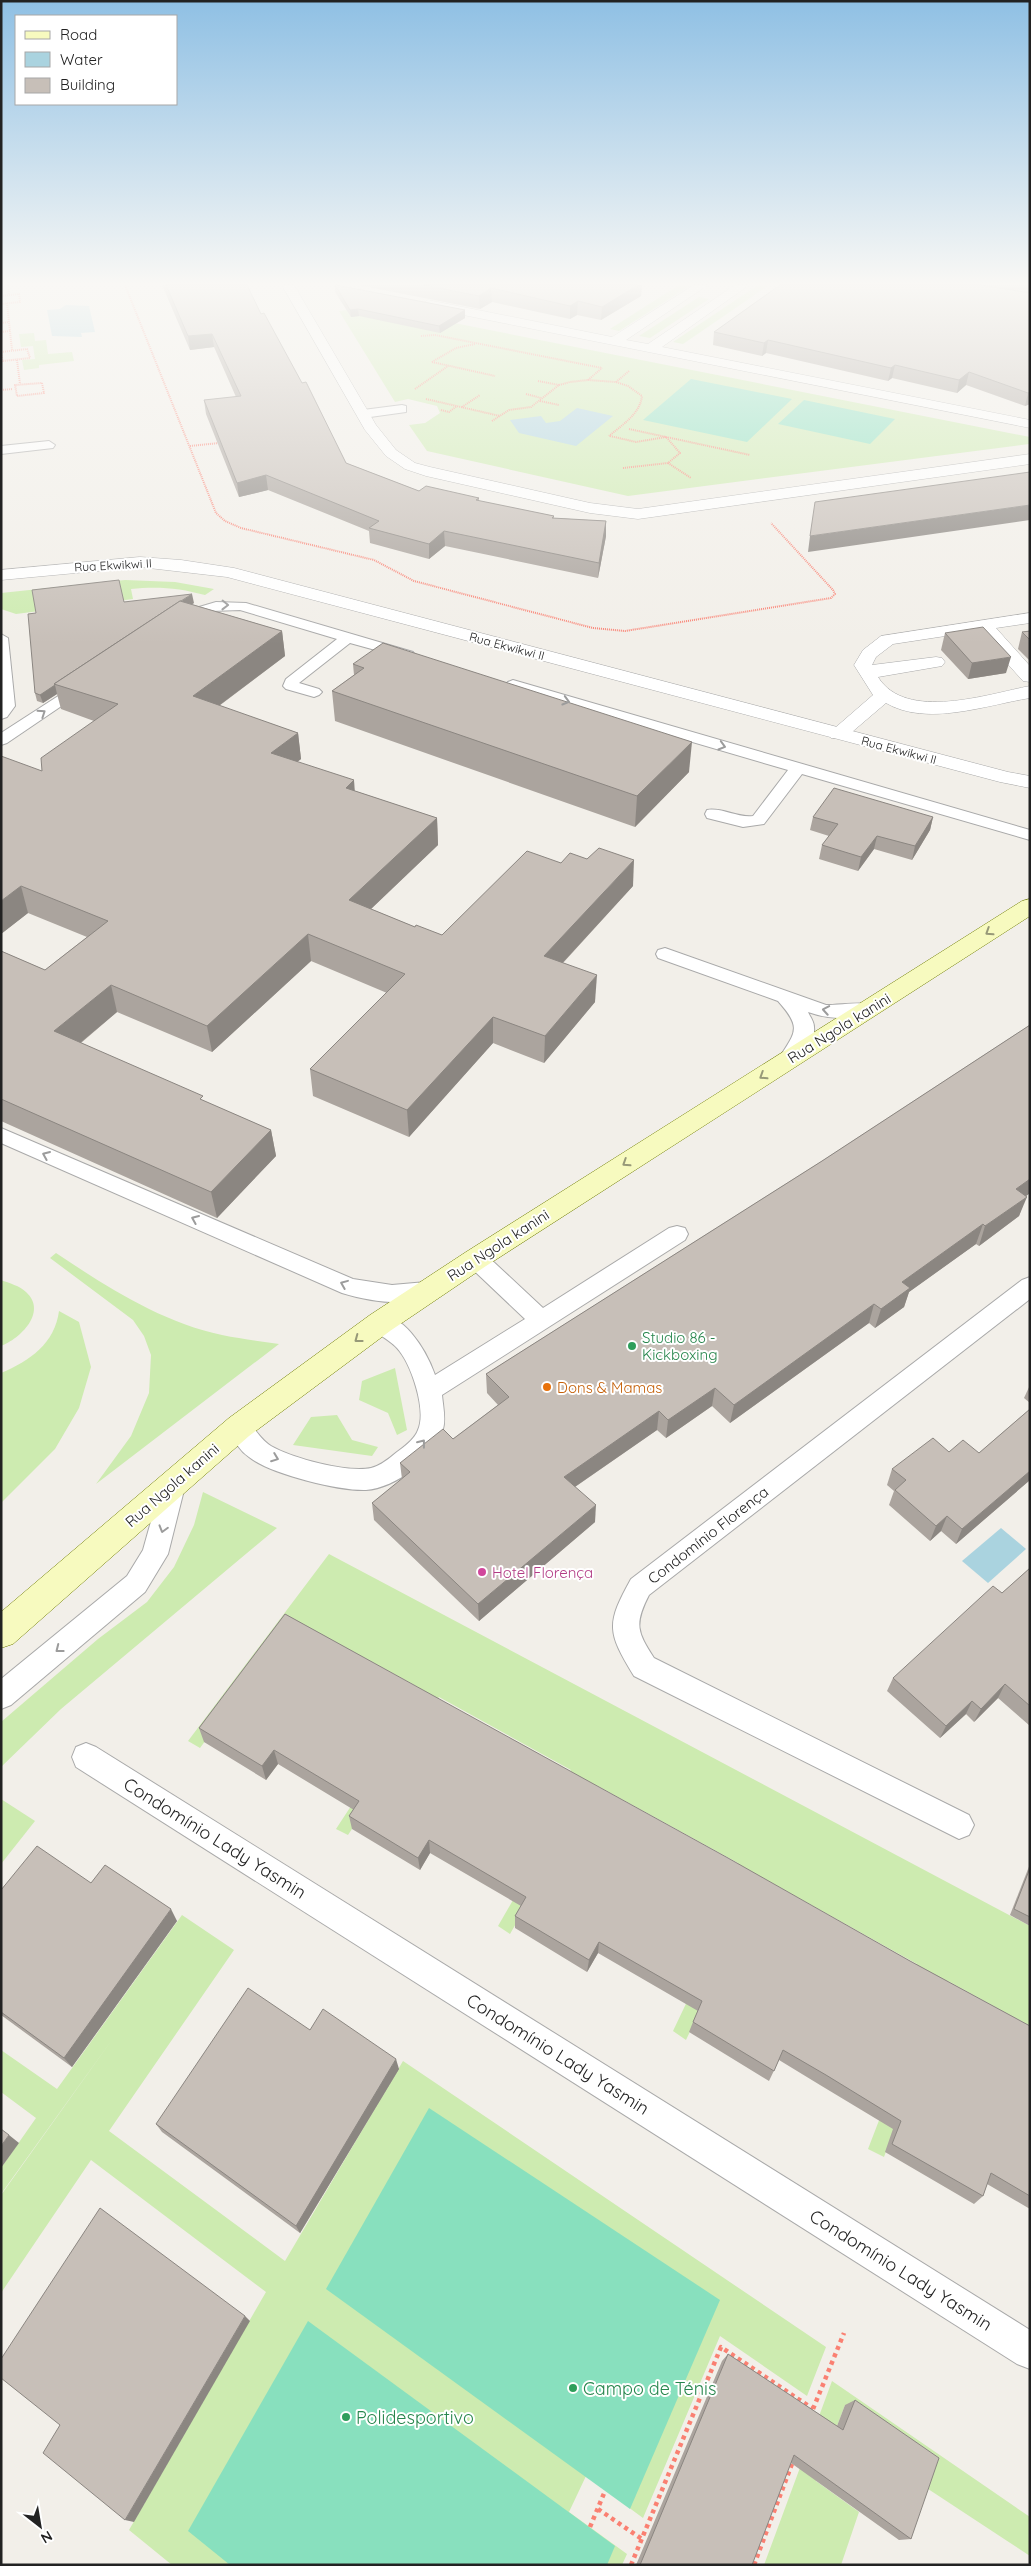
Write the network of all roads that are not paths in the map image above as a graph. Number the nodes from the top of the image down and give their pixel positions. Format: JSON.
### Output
{"nodes":[{"id":1,"x":358,"y":405,"type":"edge"},
{"id":2,"x":934,"y":405,"type":"edge"},
{"id":3,"x":402,"y":409,"type":"dead end"},
{"id":4,"x":363,"y":414,"type":"junction"},
{"id":5,"x":1030,"y":424,"type":"edge"},
{"id":6,"x":49,"y":445,"type":"dead end"},
{"id":7,"x":1,"y":450,"type":"edge"},
{"id":8,"x":1030,"y":459,"type":"edge"},
{"id":9,"x":1,"y":575,"type":"edge"},
{"id":10,"x":1030,"y":618,"type":"edge"},
{"id":11,"x":983,"y":625,"type":"junction"},
{"id":12,"x":168,"y":628,"type":"edge"},
{"id":13,"x":348,"y":637,"type":"junction"},
{"id":14,"x":1,"y":638,"type":"edge"},
{"id":15,"x":424,"y":660,"type":"edge"},
{"id":16,"x":936,"y":662,"type":"dead end"},
{"id":17,"x":868,"y":673,"type":"junction"},
{"id":18,"x":96,"y":676,"type":"edge"},
{"id":19,"x":1029,"y":681,"type":"edge"},
{"id":20,"x":501,"y":682,"type":"edge"},
{"id":21,"x":989,"y":682,"type":"dead end"},
{"id":22,"x":943,"y":689,"type":"dead end"},
{"id":23,"x":314,"y":692,"type":"dead end"},
{"id":24,"x":887,"y":697,"type":"junction"},
{"id":25,"x":1,"y":714,"type":"edge"},
{"id":26,"x":838,"y":734,"type":"junction"},
{"id":27,"x":1,"y":740,"type":"edge"},
{"id":28,"x":798,"y":768,"type":"junction"},
{"id":29,"x":1007,"y":778,"type":"junction"},
{"id":30,"x":1030,"y":782,"type":"edge"},
{"id":31,"x":1030,"y":787,"type":"edge"},
{"id":32,"x":713,"y":814,"type":"dead end"},
{"id":33,"x":1030,"y":835,"type":"edge"},
{"id":34,"x":1030,"y":906,"type":"edge"},
{"id":35,"x":665,"y":954,"type":"dead end"},
{"id":36,"x":785,"y":997,"type":"junction"},
{"id":37,"x":869,"y":1008,"type":"junction"},
{"id":38,"x":788,"y":1060,"type":"junction"},
{"id":39,"x":1,"y":1135,"type":"edge"},
{"id":40,"x":677,"y":1234,"type":"dead end"},
{"id":41,"x":476,"y":1259,"type":"junction"},
{"id":42,"x":1030,"y":1286,"type":"edge"},
{"id":43,"x":426,"y":1291,"type":"junction"},
{"id":44,"x":542,"y":1320,"type":"junction"},
{"id":45,"x":380,"y":1323,"type":"junction"},
{"id":46,"x":429,"y":1391,"type":"junction"},
{"id":47,"x":239,"y":1428,"type":"junction"},
{"id":48,"x":174,"y":1482,"type":"junction"},
{"id":49,"x":1,"y":1633,"type":"edge"},
{"id":50,"x":1,"y":1696,"type":"edge"},
{"id":51,"x":86,"y":1757,"type":"dead end"},
{"id":52,"x":959,"y":1825,"type":"dead end"},
{"id":53,"x":1030,"y":2351,"type":"edge"}],
"edges":[{"from":1,"to":4,"type":"street"},
{"from":2,"to":5,"type":"street"},
{"from":3,"to":4,"type":"lane"},
{"from":4,"to":8,"type":"street"},
{"from":6,"to":7,"type":"lane"},
{"from":9,"to":26,"type":"street","name":"Rua Ekwikwi II"},
{"from":10,"to":11,"type":"street"},
{"from":11,"to":17,"type":"street"},
{"from":11,"to":19,"type":"street"},
{"from":12,"to":13,"type":"lane","one_way":true},
{"from":13,"to":15,"type":"lane"},
{"from":13,"to":23,"type":"lane"},
{"from":14,"to":25,"type":"lane"},
{"from":16,"to":17,"type":"street"},
{"from":17,"to":24,"type":"street"},
{"from":27,"to":18,"type":"lane","one_way":true},
{"from":19,"to":21,"type":"street"},
{"from":19,"to":24,"type":"street"},
{"from":20,"to":28,"type":"lane","one_way":true},
{"from":22,"to":24,"type":"street"},
{"from":24,"to":26,"type":"street"},
{"from":26,"to":29,"type":"street","name":"Rua Ekwikwi II"},
{"from":28,"to":32,"type":"lane"},
{"from":28,"to":33,"type":"lane"},
{"from":29,"to":30,"type":"street","name":"Rua Ekwikwi II"},
{"from":29,"to":31,"type":"street","name":"Rua Ekwikwi II"},
{"from":34,"to":37,"type":"main road","name":"Rua Ngola kanini","one_way":true},
{"from":35,"to":36,"type":"lane"},
{"from":37,"to":36,"type":"lane","one_way":true},
{"from":36,"to":38,"type":"lane"},
{"from":37,"to":38,"type":"main road","name":"Rua Ngola kanini"},
{"from":38,"to":41,"type":"main road","name":"Rua Ngola kanini","one_way":true},
{"from":43,"to":39,"type":"lane","one_way":true},
{"from":40,"to":44,"type":"lane"},
{"from":41,"to":43,"type":"main road","name":"Rua Ngola kanini"},
{"from":41,"to":44,"type":"lane"},
{"from":42,"to":52,"type":"lane","name":"Condomínio Florença"},
{"from":43,"to":45,"type":"main road","name":"Rua Ngola kanini"},
{"from":44,"to":46,"type":"lane"},
{"from":45,"to":46,"type":"lane"},
{"from":45,"to":47,"type":"main road","name":"Rua Ngola kanini","one_way":true},
{"from":47,"to":46,"type":"lane","one_way":true},
{"from":47,"to":48,"type":"main road","name":"Rua Ngola kanini"},
{"from":48,"to":49,"type":"main road","name":"Rua Ngola kanini"},
{"from":48,"to":50,"type":"lane","one_way":true},
{"from":51,"to":53,"type":"lane","name":"Condomínio Lady Yasmin"}]}
